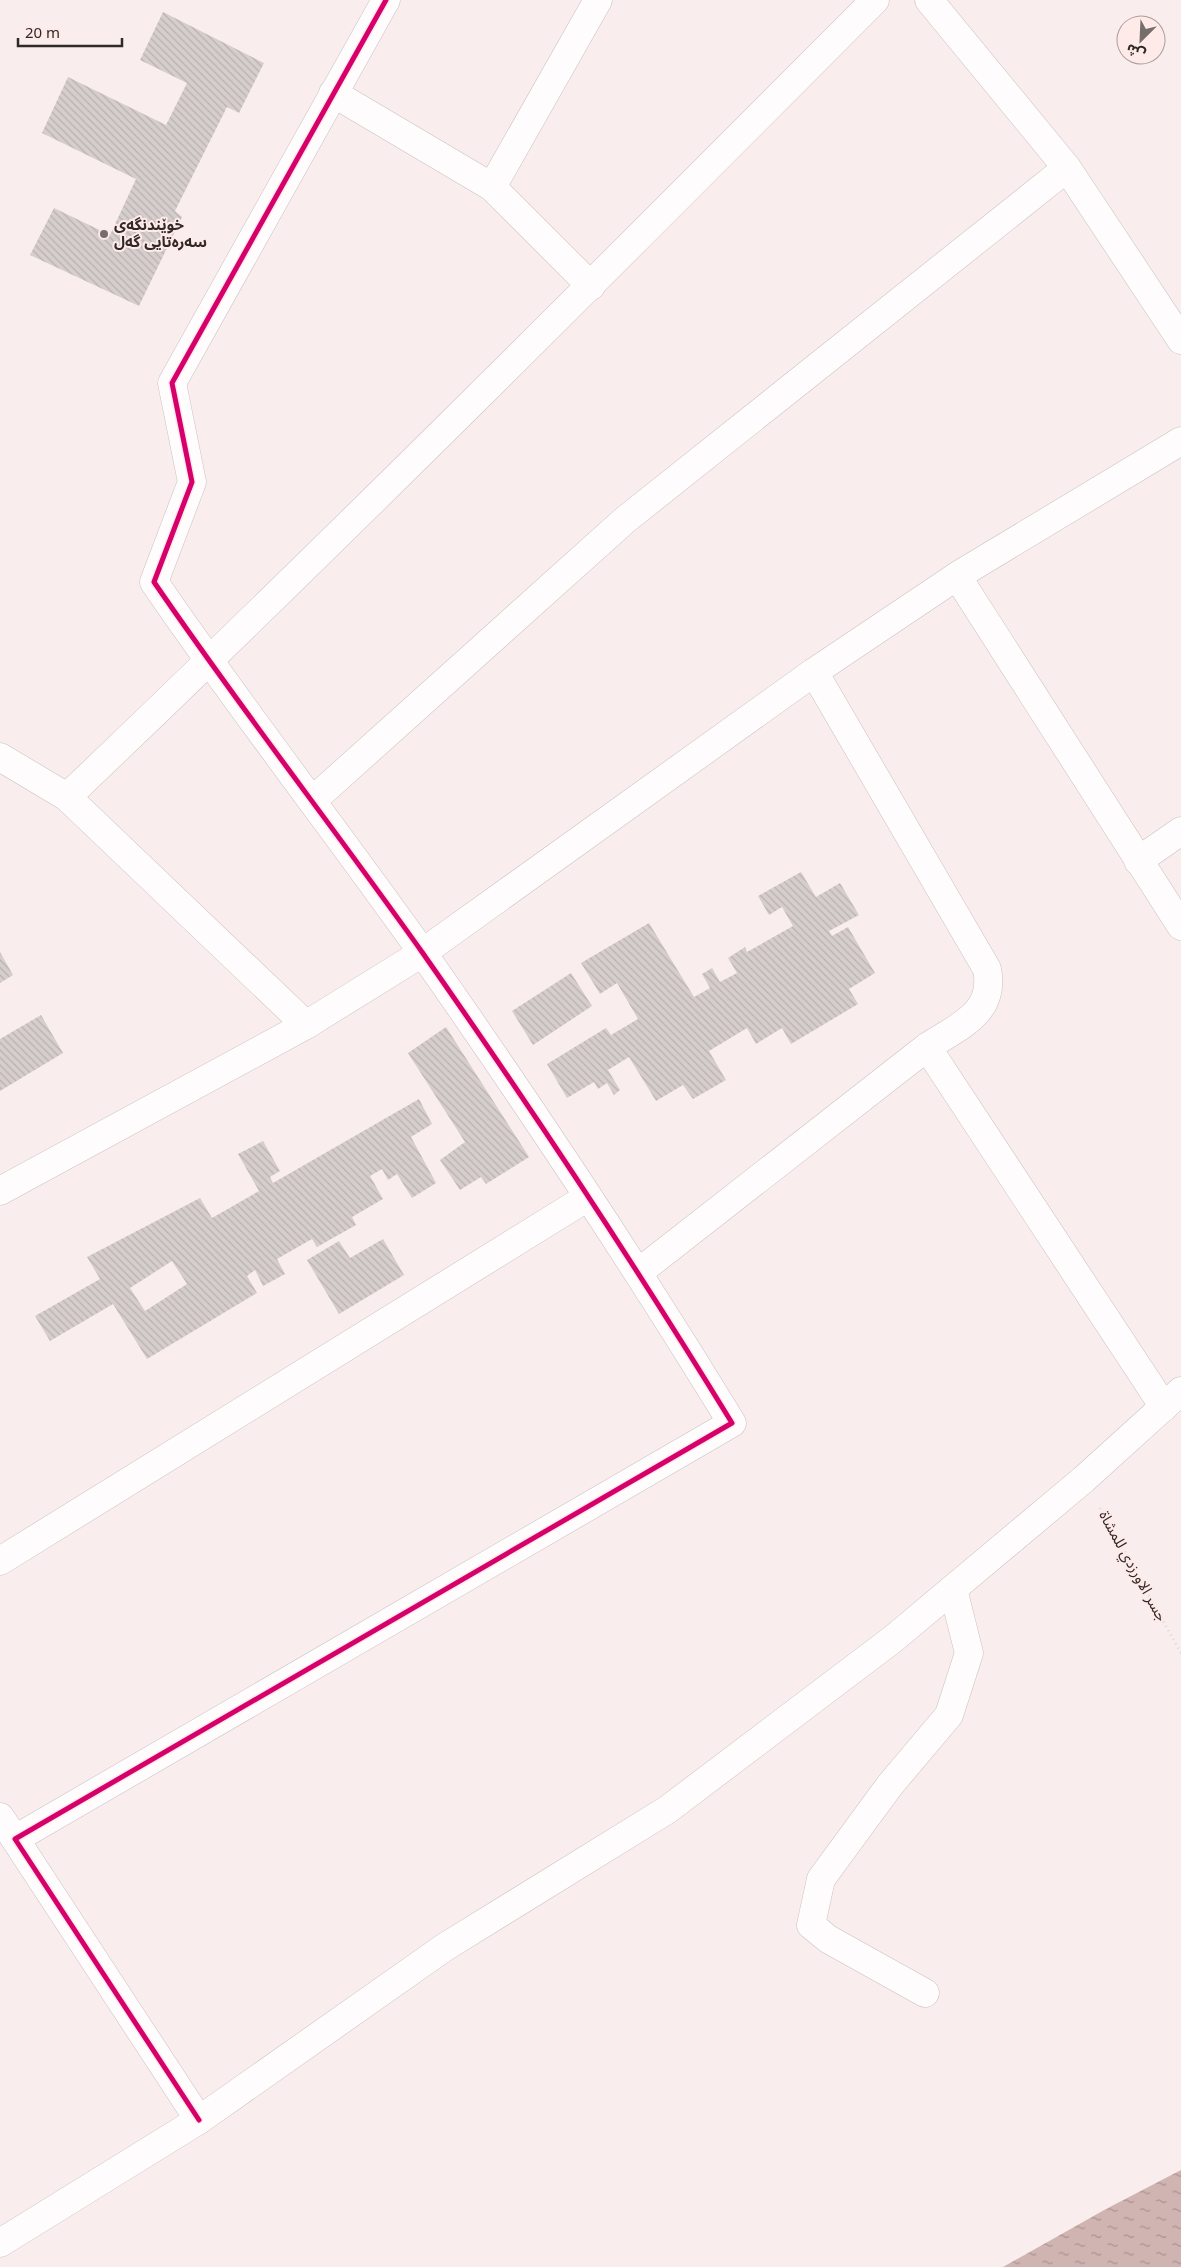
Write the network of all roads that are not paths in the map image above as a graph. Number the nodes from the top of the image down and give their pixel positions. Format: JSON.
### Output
{"nodes":[{"id":1,"x":386,"y":0,"type":"edge"},
{"id":2,"x":598,"y":0,"type":"edge"},
{"id":3,"x":875,"y":0,"type":"edge"},
{"id":4,"x":928,"y":0,"type":"edge"},
{"id":5,"x":333,"y":93,"type":"junction"},
{"id":6,"x":1067,"y":168,"type":"junction"},
{"id":7,"x":492,"y":187,"type":"junction"},
{"id":8,"x":591,"y":286,"type":"junction"},
{"id":9,"x":1181,"y":340,"type":"edge"},
{"id":10,"x":1181,"y":442,"type":"edge"},
{"id":11,"x":956,"y":576,"type":"junction"},
{"id":12,"x":209,"y":662,"type":"junction"},
{"id":13,"x":814,"y":672,"type":"junction"},
{"id":14,"x":0,"y":757,"type":"edge"},
{"id":15,"x":68,"y":797,"type":"junction"},
{"id":16,"x":312,"y":801,"type":"junction"},
{"id":17,"x":1181,"y":832,"type":"edge"},
{"id":18,"x":1138,"y":861,"type":"junction"},
{"id":19,"x":1181,"y":926,"type":"edge"},
{"id":20,"x":422,"y":953,"type":"junction"},
{"id":21,"x":306,"y":1025,"type":"junction"},
{"id":22,"x":927,"y":1047,"type":"junction"},
{"id":23,"x":0,"y":1191,"type":"edge"},
{"id":24,"x":588,"y":1197,"type":"junction"},
{"id":25,"x":639,"y":1272,"type":"junction"},
{"id":26,"x":1172,"y":1399,"type":"edge"},
{"id":27,"x":0,"y":1561,"type":"edge"},
{"id":28,"x":953,"y":1589,"type":"junction"},
{"id":29,"x":0,"y":1817,"type":"edge"},
{"id":30,"x":15,"y":1839,"type":"junction"},
{"id":31,"x":925,"y":1993,"type":"dead end"},
{"id":32,"x":199,"y":2120,"type":"junction"},
{"id":33,"x":0,"y":2243,"type":"edge"}],
"edges":[{"from":1,"to":5,"type":"street"},
{"from":2,"to":7,"type":"street"},
{"from":3,"to":8,"type":"street"},
{"from":4,"to":6,"type":"street"},
{"from":5,"to":7,"type":"street"},
{"from":5,"to":12,"type":"street"},
{"from":6,"to":9,"type":"street"},
{"from":6,"to":16,"type":"street"},
{"from":7,"to":8,"type":"street"},
{"from":8,"to":12,"type":"street"},
{"from":10,"to":11,"type":"street"},
{"from":11,"to":13,"type":"street"},
{"from":11,"to":18,"type":"street"},
{"from":12,"to":15,"type":"street"},
{"from":12,"to":16,"type":"street"},
{"from":13,"to":20,"type":"street"},
{"from":13,"to":22,"type":"street"},
{"from":14,"to":15,"type":"street"},
{"from":15,"to":21,"type":"street"},
{"from":16,"to":20,"type":"street"},
{"from":17,"to":18,"type":"street"},
{"from":18,"to":19,"type":"street"},
{"from":20,"to":21,"type":"street"},
{"from":20,"to":24,"type":"street"},
{"from":21,"to":23,"type":"street"},
{"from":22,"to":25,"type":"street"},
{"from":22,"to":26,"type":"street"},
{"from":24,"to":25,"type":"street"},
{"from":24,"to":27,"type":"street"},
{"from":25,"to":30,"type":"street"},
{"from":26,"to":28,"type":"street"},
{"from":28,"to":31,"type":"street"},
{"from":28,"to":32,"type":"street"},
{"from":29,"to":30,"type":"street"},
{"from":30,"to":32,"type":"street"},
{"from":32,"to":33,"type":"street"}]}
